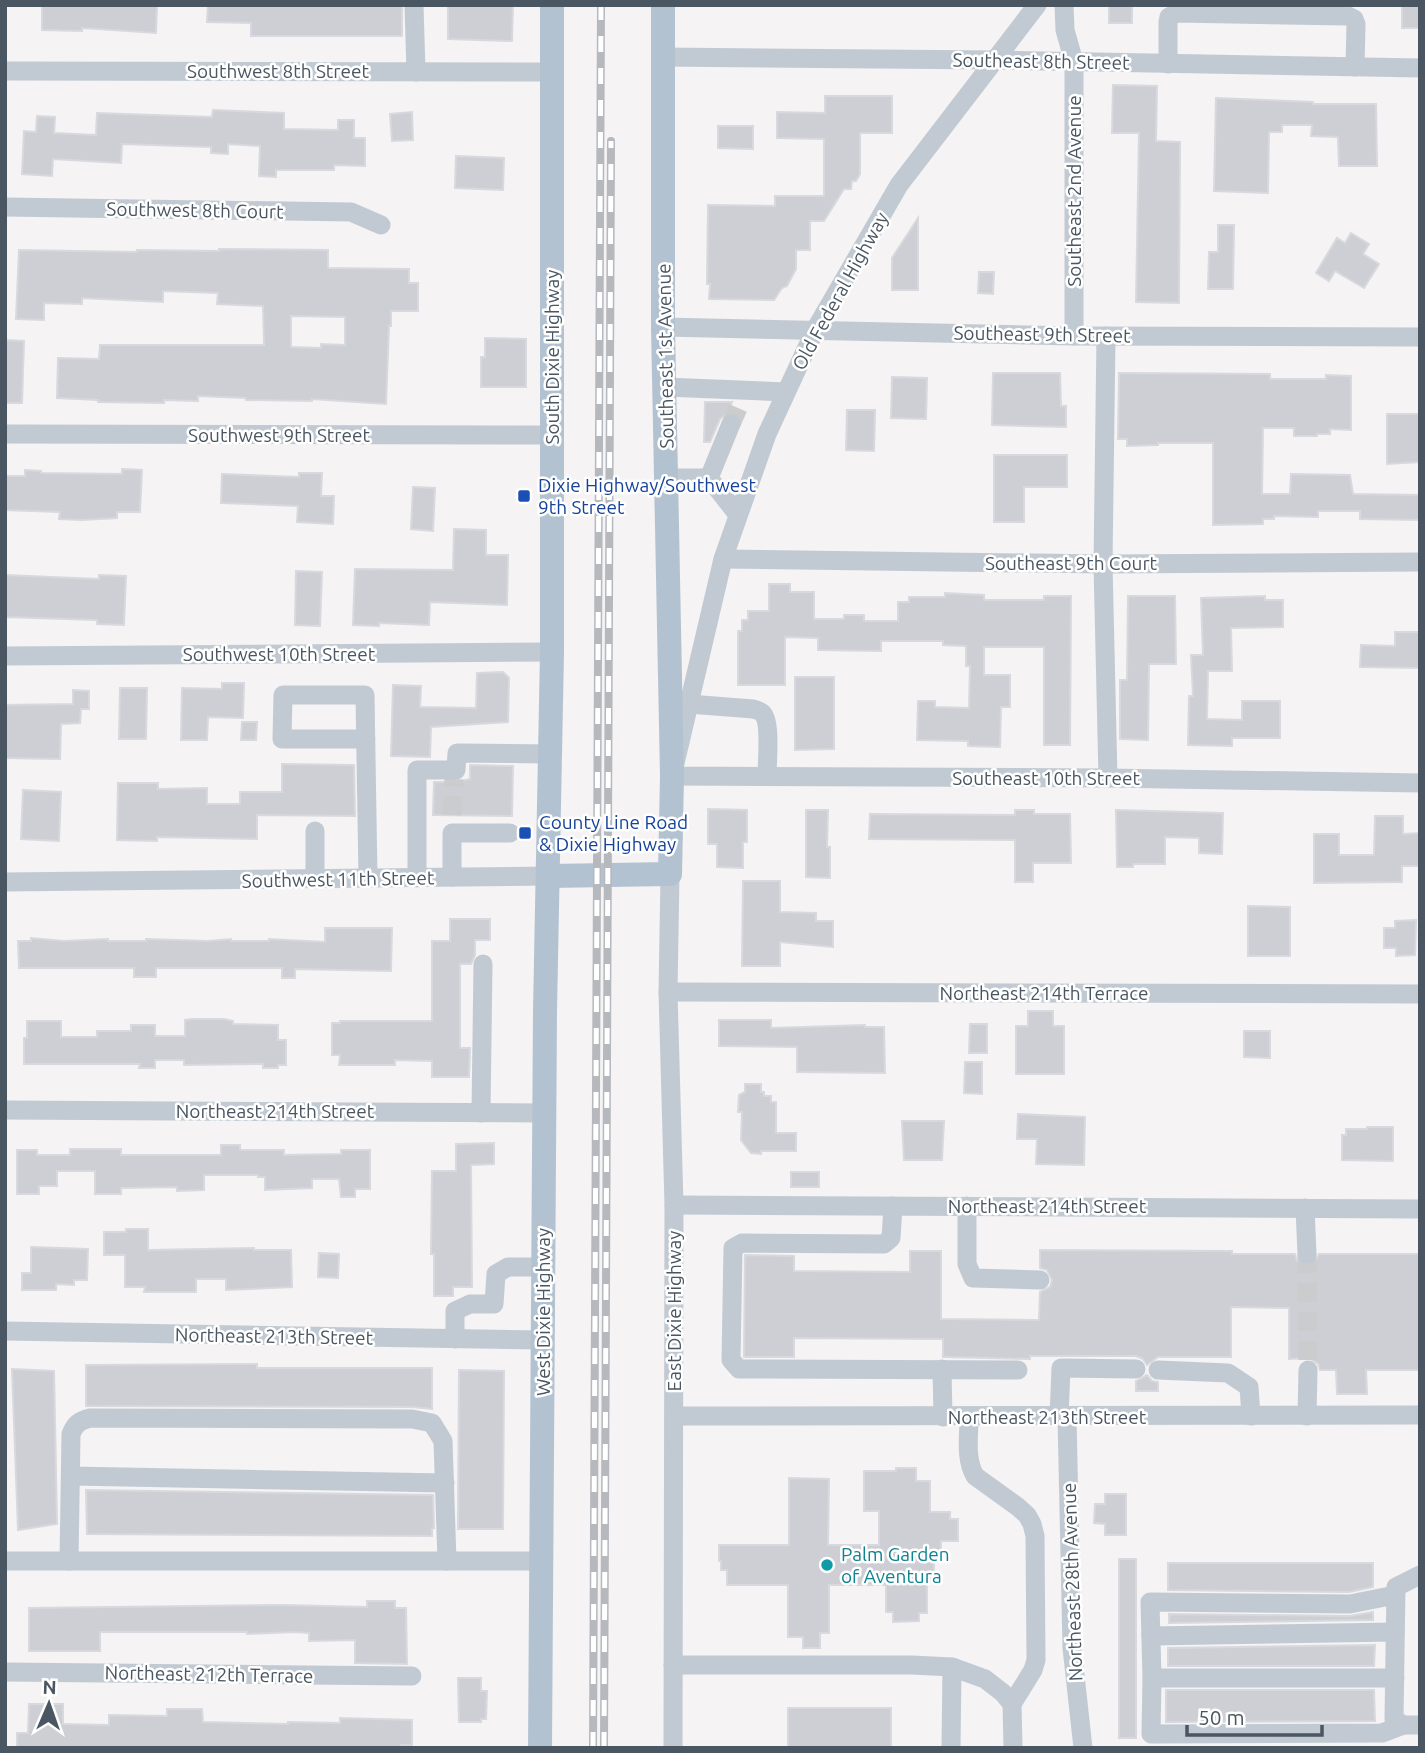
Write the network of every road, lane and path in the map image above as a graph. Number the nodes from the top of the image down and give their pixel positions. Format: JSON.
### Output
{"nodes":[{"id":1,"x":414,"y":5,"type":"edge"},
{"id":2,"x":552,"y":5,"type":"edge"},
{"id":3,"x":663,"y":5,"type":"edge"},
{"id":4,"x":1037,"y":5,"type":"edge"},
{"id":5,"x":1064,"y":5,"type":"edge"},
{"id":6,"x":663,"y":57,"type":"junction"},
{"id":7,"x":995,"y":60,"type":"junction"},
{"id":8,"x":1074,"y":62,"type":"junction"},
{"id":9,"x":1167,"y":64,"type":"junction"},
{"id":10,"x":1355,"y":67,"type":"junction"},
{"id":11,"x":1420,"y":68,"type":"edge"},
{"id":12,"x":5,"y":71,"type":"edge"},
{"id":13,"x":416,"y":72,"type":"junction"},
{"id":14,"x":551,"y":72,"type":"junction"},
{"id":15,"x":5,"y":206,"type":"edge"},
{"id":16,"x":382,"y":225,"type":"dead end"},
{"id":17,"x":663,"y":327,"type":"junction"},
{"id":18,"x":815,"y":330,"type":"junction"},
{"id":19,"x":1074,"y":336,"type":"junction"},
{"id":20,"x":1106,"y":336,"type":"junction"},
{"id":21,"x":1420,"y":337,"type":"edge"},
{"id":22,"x":664,"y":387,"type":"junction"},
{"id":23,"x":786,"y":392,"type":"junction"},
{"id":24,"x":738,"y":407,"type":"junction"},
{"id":25,"x":5,"y":434,"type":"edge"},
{"id":26,"x":553,"y":435,"type":"junction"},
{"id":27,"x":666,"y":478,"type":"junction"},
{"id":28,"x":709,"y":478,"type":"junction"},
{"id":29,"x":738,"y":515,"type":"junction"},
{"id":30,"x":723,"y":559,"type":"junction"},
{"id":31,"x":1420,"y":562,"type":"edge"},
{"id":32,"x":1103,"y":564,"type":"junction"},
{"id":33,"x":552,"y":652,"type":"junction"},
{"id":34,"x":5,"y":656,"type":"edge"},
{"id":35,"x":689,"y":704,"type":"junction"},
{"id":36,"x":366,"y":739,"type":"junction"},
{"id":37,"x":551,"y":754,"type":"junction"},
{"id":38,"x":672,"y":776,"type":"junction"},
{"id":39,"x":767,"y":776,"type":"junction"},
{"id":40,"x":1108,"y":778,"type":"junction"},
{"id":41,"x":1420,"y":783,"type":"edge"},
{"id":42,"x":315,"y":831,"type":"dead end"},
{"id":43,"x":510,"y":832,"type":"dead end"},
{"id":44,"x":670,"y":874,"type":"junction"},
{"id":45,"x":549,"y":876,"type":"junction"},
{"id":46,"x":417,"y":877,"type":"junction"},
{"id":47,"x":452,"y":877,"type":"junction"},
{"id":48,"x":368,"y":878,"type":"junction"},
{"id":49,"x":315,"y":879,"type":"junction"},
{"id":50,"x":5,"y":882,"type":"edge"},
{"id":51,"x":483,"y":964,"type":"dead end"},
{"id":52,"x":668,"y":992,"type":"junction"},
{"id":53,"x":1420,"y":993,"type":"edge"},
{"id":54,"x":5,"y":1110,"type":"edge"},
{"id":55,"x":481,"y":1113,"type":"junction"},
{"id":56,"x":544,"y":1113,"type":"junction"},
{"id":57,"x":674,"y":1205,"type":"junction"},
{"id":58,"x":893,"y":1206,"type":"junction"},
{"id":59,"x":967,"y":1206,"type":"junction"},
{"id":60,"x":1305,"y":1208,"type":"junction"},
{"id":61,"x":1420,"y":1209,"type":"edge"},
{"id":62,"x":1307,"y":1254,"type":"tunnel mouth"},
{"id":63,"x":543,"y":1267,"type":"junction"},
{"id":64,"x":1040,"y":1280,"type":"dead end"},
{"id":65,"x":5,"y":1331,"type":"edge"},
{"id":66,"x":455,"y":1339,"type":"junction"},
{"id":67,"x":542,"y":1340,"type":"junction"},
{"id":68,"x":942,"y":1369,"type":"junction"},
{"id":69,"x":1136,"y":1369,"type":"dead end"},
{"id":70,"x":1018,"y":1370,"type":"dead end"},
{"id":71,"x":1158,"y":1370,"type":"dead end"},
{"id":72,"x":1308,"y":1370,"type":"tunnel mouth"},
{"id":73,"x":1420,"y":1415,"type":"edge"},
{"id":74,"x":674,"y":1416,"type":"junction"},
{"id":75,"x":1251,"y":1416,"type":"junction"},
{"id":76,"x":1307,"y":1416,"type":"junction"},
{"id":77,"x":943,"y":1417,"type":"junction"},
{"id":78,"x":969,"y":1417,"type":"junction"},
{"id":79,"x":1063,"y":1417,"type":"junction"},
{"id":80,"x":71,"y":1476,"type":"junction"},
{"id":81,"x":445,"y":1483,"type":"junction"},
{"id":82,"x":5,"y":1561,"type":"edge"},
{"id":83,"x":69,"y":1561,"type":"junction"},
{"id":84,"x":447,"y":1561,"type":"junction"},
{"id":85,"x":541,"y":1561,"type":"junction"},
{"id":86,"x":1420,"y":1575,"type":"edge"},
{"id":87,"x":1395,"y":1595,"type":"junction"},
{"id":88,"x":1395,"y":1632,"type":"junction"},
{"id":89,"x":1151,"y":1636,"type":"junction"},
{"id":90,"x":673,"y":1665,"type":"junction"},
{"id":91,"x":952,"y":1667,"type":"junction"},
{"id":92,"x":5,"y":1672,"type":"edge"},
{"id":93,"x":412,"y":1676,"type":"dead end"},
{"id":94,"x":1152,"y":1678,"type":"junction"},
{"id":95,"x":1395,"y":1678,"type":"junction"},
{"id":96,"x":1012,"y":1704,"type":"junction"},
{"id":97,"x":1411,"y":1725,"type":"edge"},
{"id":98,"x":540,"y":1748,"type":"edge"},
{"id":99,"x":673,"y":1748,"type":"edge"},
{"id":100,"x":951,"y":1748,"type":"edge"},
{"id":101,"x":1013,"y":1748,"type":"edge"},
{"id":102,"x":1083,"y":1748,"type":"edge"}],
"edges":[{"from":1,"to":13,"type":"street"},
{"from":2,"to":14,"type":"main road","name":"South Dixie Highway"},
{"from":3,"to":6,"type":"main road","name":"Southeast 1st Avenue"},
{"from":4,"to":7,"type":"street","name":"Old Federal Highway"},
{"from":5,"to":8,"type":"street","name":"Southeast 2nd Avenue"},
{"from":6,"to":7,"type":"street","name":"Southeast 8th Street"},
{"from":6,"to":17,"type":"main road","name":"Southeast 1st Avenue"},
{"from":7,"to":8,"type":"street","name":"Southeast 8th Street"},
{"from":7,"to":18,"type":"street","name":"Old Federal Highway"},
{"from":8,"to":9,"type":"street","name":"Southeast 8th Street"},
{"from":8,"to":19,"type":"street","name":"Southeast 2nd Avenue"},
{"from":9,"to":10,"type":"street","name":"Southeast 8th Street"},
{"from":9,"to":10,"type":"street"},
{"from":10,"to":11,"type":"street","name":"Southeast 8th Street"},
{"from":12,"to":13,"type":"street","name":"Southwest 8th Street"},
{"from":13,"to":14,"type":"street","name":"Southwest 8th Street"},
{"from":14,"to":26,"type":"main road","name":"South Dixie Highway"},
{"from":15,"to":16,"type":"street","name":"Southwest 8th Court"},
{"from":17,"to":18,"type":"street","name":"Southeast 9th Street"},
{"from":17,"to":22,"type":"main road","name":"Southeast 1st Avenue"},
{"from":18,"to":19,"type":"street","name":"Southeast 9th Street"},
{"from":18,"to":23,"type":"street","name":"Old Federal Highway"},
{"from":19,"to":20,"type":"street","name":"Southeast 9th Street"},
{"from":20,"to":21,"type":"street","name":"Southeast 9th Street"},
{"from":20,"to":32,"type":"street"},
{"from":22,"to":24,"type":"street"},
{"from":22,"to":27,"type":"main road","name":"Southeast 1st Avenue"},
{"from":23,"to":24,"type":"street"},
{"from":23,"to":29,"type":"street","name":"Old Federal Highway"},
{"from":24,"to":28,"type":"street"},
{"from":25,"to":26,"type":"street","name":"Southwest 9th Street"},
{"from":26,"to":33,"type":"main road","name":"South Dixie Highway"},
{"from":27,"to":28,"type":"street"},
{"from":27,"to":38,"type":"main road","name":"Southeast 1st Avenue"},
{"from":28,"to":29,"type":"street"},
{"from":29,"to":30,"type":"street","name":"Old Federal Highway"},
{"from":30,"to":32,"type":"street","name":"Southeast 9th Court"},
{"from":30,"to":35,"type":"street","name":"Old Federal Highway"},
{"from":31,"to":32,"type":"street","name":"Southeast 9th Court"},
{"from":32,"to":40,"type":"street"},
{"from":33,"to":34,"type":"street","name":"Southwest 10th Street"},
{"from":33,"to":37,"type":"main road","name":"South Dixie Highway"},
{"from":35,"to":38,"type":"street","name":"Old Federal Highway"},
{"from":35,"to":39,"type":"street"},
{"from":36,"to":36,"type":"street"},
{"from":36,"to":48,"type":"street"},
{"from":37,"to":45,"type":"main road","name":"South Dixie Highway"},
{"from":37,"to":46,"type":"street"},
{"from":38,"to":39,"type":"street","name":"Southeast 10th Street"},
{"from":38,"to":44,"type":"main road","name":"Southeast 1st Avenue"},
{"from":39,"to":40,"type":"street","name":"Southeast 10th Street"},
{"from":40,"to":41,"type":"street","name":"Southeast 10th Street"},
{"from":42,"to":49,"type":"street"},
{"from":43,"to":47,"type":"street"},
{"from":44,"to":45,"type":"main road","name":"Southwest 11th Street"},
{"from":44,"to":52,"type":"street","name":"East Dixie Highway"},
{"from":45,"to":47,"type":"street","name":"Southwest 11th Street"},
{"from":45,"to":56,"type":"main road","name":"West Dixie Highway"},
{"from":46,"to":47,"type":"street","name":"Southwest 11th Street"},
{"from":46,"to":48,"type":"street","name":"Southwest 11th Street"},
{"from":48,"to":49,"type":"street","name":"Southwest 11th Street"},
{"from":49,"to":50,"type":"street","name":"Southwest 11th Street"},
{"from":51,"to":55,"type":"street"},
{"from":52,"to":53,"type":"street","name":"Northeast 214th Terrace"},
{"from":52,"to":57,"type":"street","name":"East Dixie Highway"},
{"from":54,"to":55,"type":"street","name":"Northeast 214th Street"},
{"from":55,"to":56,"type":"street","name":"Northeast 214th Street"},
{"from":56,"to":63,"type":"main road","name":"West Dixie Highway"},
{"from":57,"to":58,"type":"street","name":"Northeast 214th Street"},
{"from":57,"to":74,"type":"street","name":"East Dixie Highway"},
{"from":58,"to":59,"type":"street","name":"Northeast 214th Street"},
{"from":58,"to":68,"type":"street"},
{"from":59,"to":60,"type":"street","name":"Northeast 214th Street"},
{"from":59,"to":64,"type":"street"},
{"from":60,"to":61,"type":"street","name":"Northeast 214th Street"},
{"from":60,"to":62,"type":"street"},
{"from":63,"to":66,"type":"street"},
{"from":63,"to":67,"type":"main road","name":"West Dixie Highway"},
{"from":65,"to":66,"type":"street","name":"Northeast 213th Street"},
{"from":66,"to":67,"type":"street","name":"Northeast 213th Street"},
{"from":67,"to":85,"type":"main road","name":"West Dixie Highway"},
{"from":68,"to":70,"type":"street"},
{"from":68,"to":77,"type":"street"},
{"from":69,"to":79,"type":"street","name":"Northeast 28th Avenue"},
{"from":71,"to":75,"type":"street"},
{"from":72,"to":76,"type":"street"},
{"from":73,"to":76,"type":"street","name":"Northeast 213th Street"},
{"from":74,"to":77,"type":"street","name":"Northeast 213th Street"},
{"from":74,"to":90,"type":"street","name":"East Dixie Highway"},
{"from":75,"to":76,"type":"street","name":"Northeast 213th Street"},
{"from":75,"to":79,"type":"street","name":"Northeast 213th Street"},
{"from":77,"to":78,"type":"street","name":"Northeast 213th Street"},
{"from":78,"to":79,"type":"street","name":"Northeast 213th Street"},
{"from":78,"to":96,"type":"street"},
{"from":79,"to":102,"type":"street","name":"Northeast 28th Avenue"},
{"from":80,"to":81,"type":"street"},
{"from":80,"to":81,"type":"street"},
{"from":80,"to":83,"type":"street"},
{"from":81,"to":84,"type":"street"},
{"from":82,"to":83,"type":"street"},
{"from":83,"to":84,"type":"street"},
{"from":84,"to":85,"type":"street"},
{"from":85,"to":98,"type":"main road","name":"West Dixie Highway"},
{"from":86,"to":87,"type":"street"},
{"from":87,"to":88,"type":"street"},
{"from":87,"to":89,"type":"street"},
{"from":88,"to":89,"type":"street"},
{"from":88,"to":95,"type":"street"},
{"from":89,"to":94,"type":"street"},
{"from":90,"to":91,"type":"street"},
{"from":90,"to":99,"type":"street","name":"East Dixie Highway"},
{"from":91,"to":96,"type":"street"},
{"from":91,"to":100,"type":"street"},
{"from":92,"to":93,"type":"street","name":"Northeast 212th Terrace"},
{"from":94,"to":95,"type":"street"},
{"from":94,"to":97,"type":"street"},
{"from":95,"to":97,"type":"street"},
{"from":96,"to":101,"type":"street"}]}
